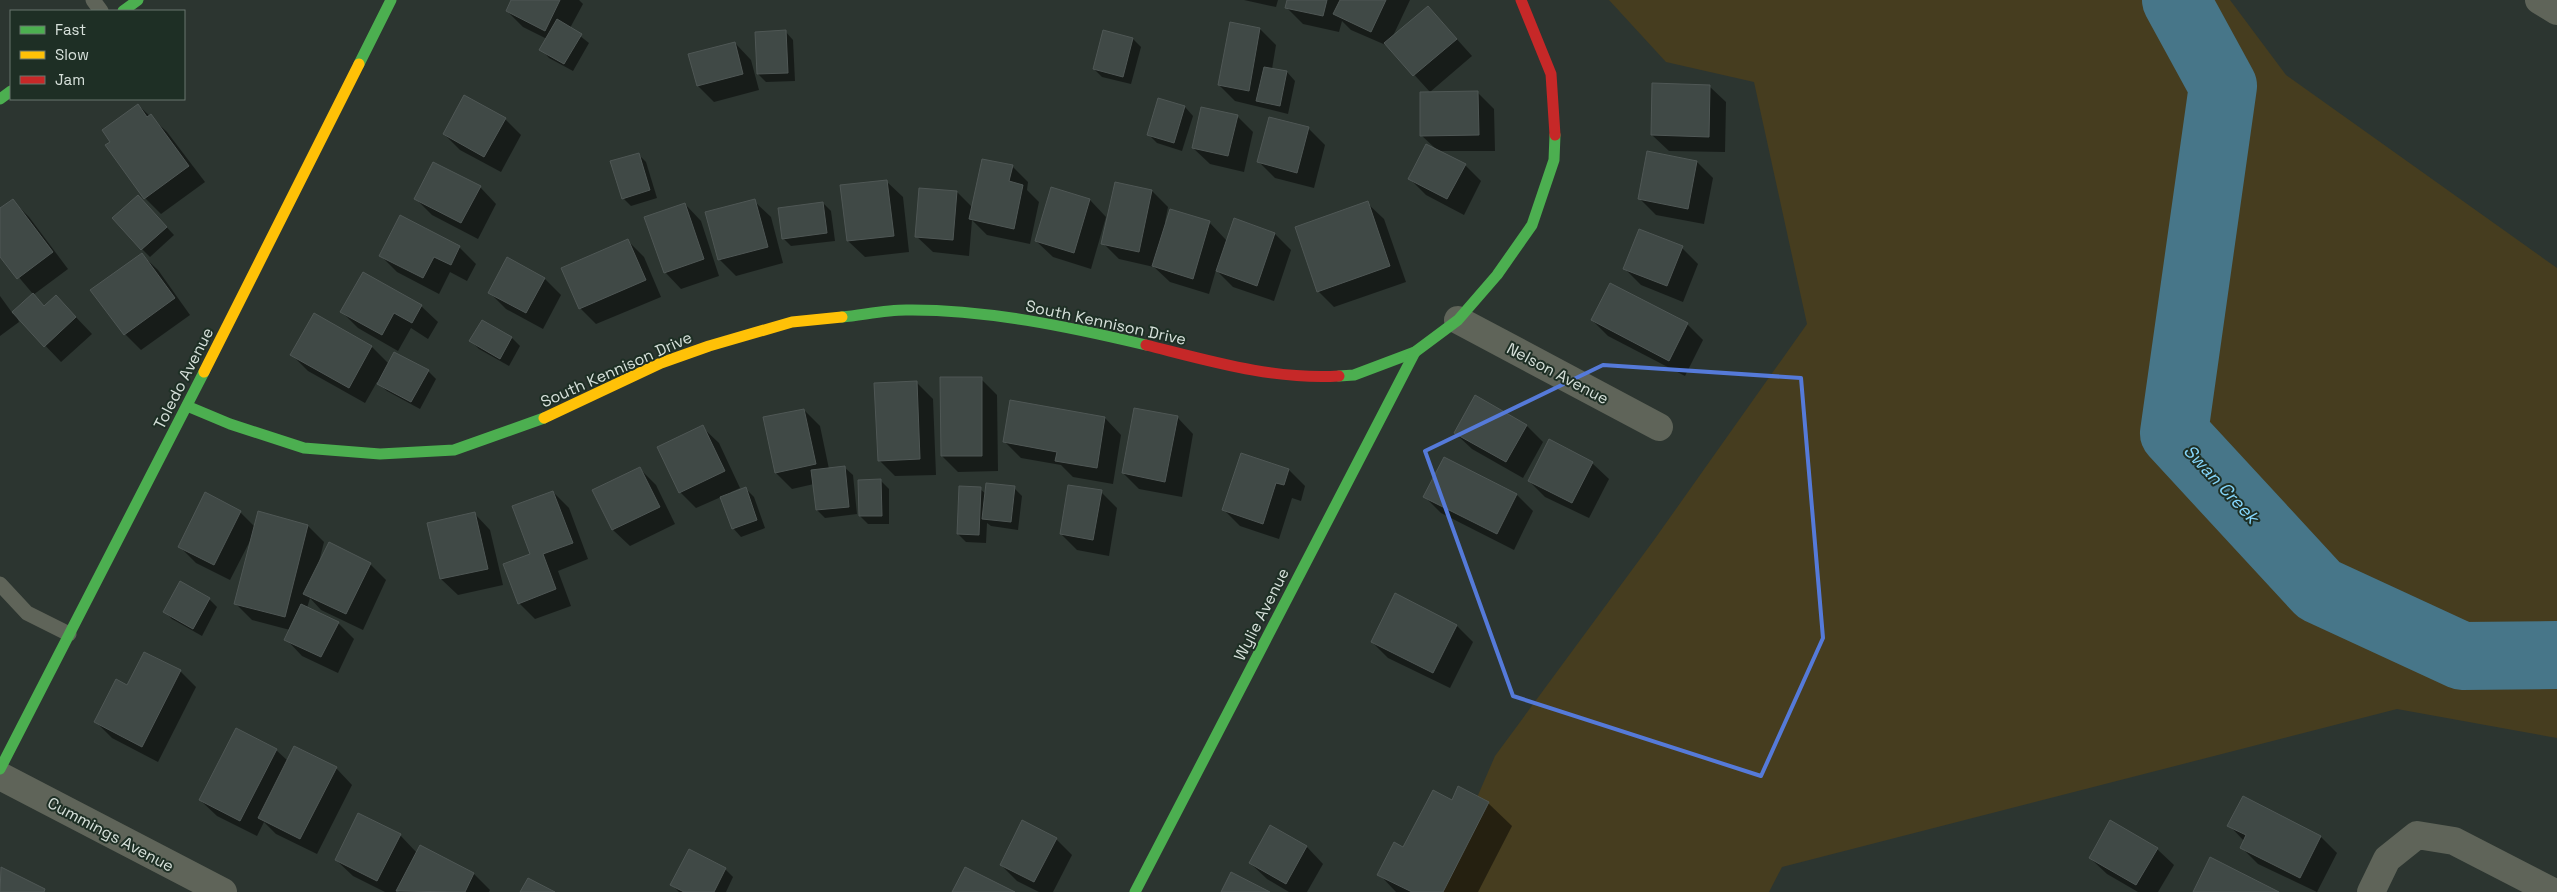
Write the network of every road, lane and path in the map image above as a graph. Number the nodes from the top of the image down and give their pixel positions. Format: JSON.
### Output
{"nodes":[{"id":1,"x":138,"y":0,"type":"edge"},
{"id":2,"x":392,"y":0,"type":"edge"},
{"id":3,"x":1521,"y":0,"type":"edge"},
{"id":4,"x":2539,"y":0,"type":"edge"},
{"id":5,"x":124,"y":10,"type":"edge"},
{"id":6,"x":2557,"y":11,"type":"edge"},
{"id":7,"x":1458,"y":320,"type":"junction"},
{"id":8,"x":1415,"y":352,"type":"junction"},
{"id":9,"x":187,"y":406,"type":"junction"},
{"id":10,"x":1658,"y":427,"type":"dead end"},
{"id":11,"x":0,"y":584,"type":"edge"},
{"id":12,"x":69,"y":634,"type":"junction"},
{"id":13,"x":0,"y":769,"type":"edge"},
{"id":14,"x":0,"y":776,"type":"edge"},
{"id":15,"x":223,"y":892,"type":"edge"},
{"id":16,"x":1135,"y":892,"type":"edge"},
{"id":17,"x":2370,"y":892,"type":"edge"},
{"id":18,"x":2553,"y":892,"type":"edge"}],
"edges":[{"from":1,"to":5,"type":"street"},
{"from":2,"to":9,"type":"street","name":"Toledo Avenue"},
{"from":3,"to":7,"type":"street"},
{"from":4,"to":6,"type":"street"},
{"from":7,"to":8,"type":"street"},
{"from":7,"to":10,"type":"street","name":"Nelson Avenue"},
{"from":8,"to":9,"type":"street","name":"South Kennison Drive"},
{"from":8,"to":16,"type":"street","name":"Wylie Avenue"},
{"from":9,"to":12,"type":"street","name":"Toledo Avenue"},
{"from":11,"to":12,"type":"lane"},
{"from":12,"to":13,"type":"street","name":"Toledo Avenue"},
{"from":14,"to":15,"type":"street","name":"Cummings Avenue"},
{"from":17,"to":18,"type":"street"}]}
